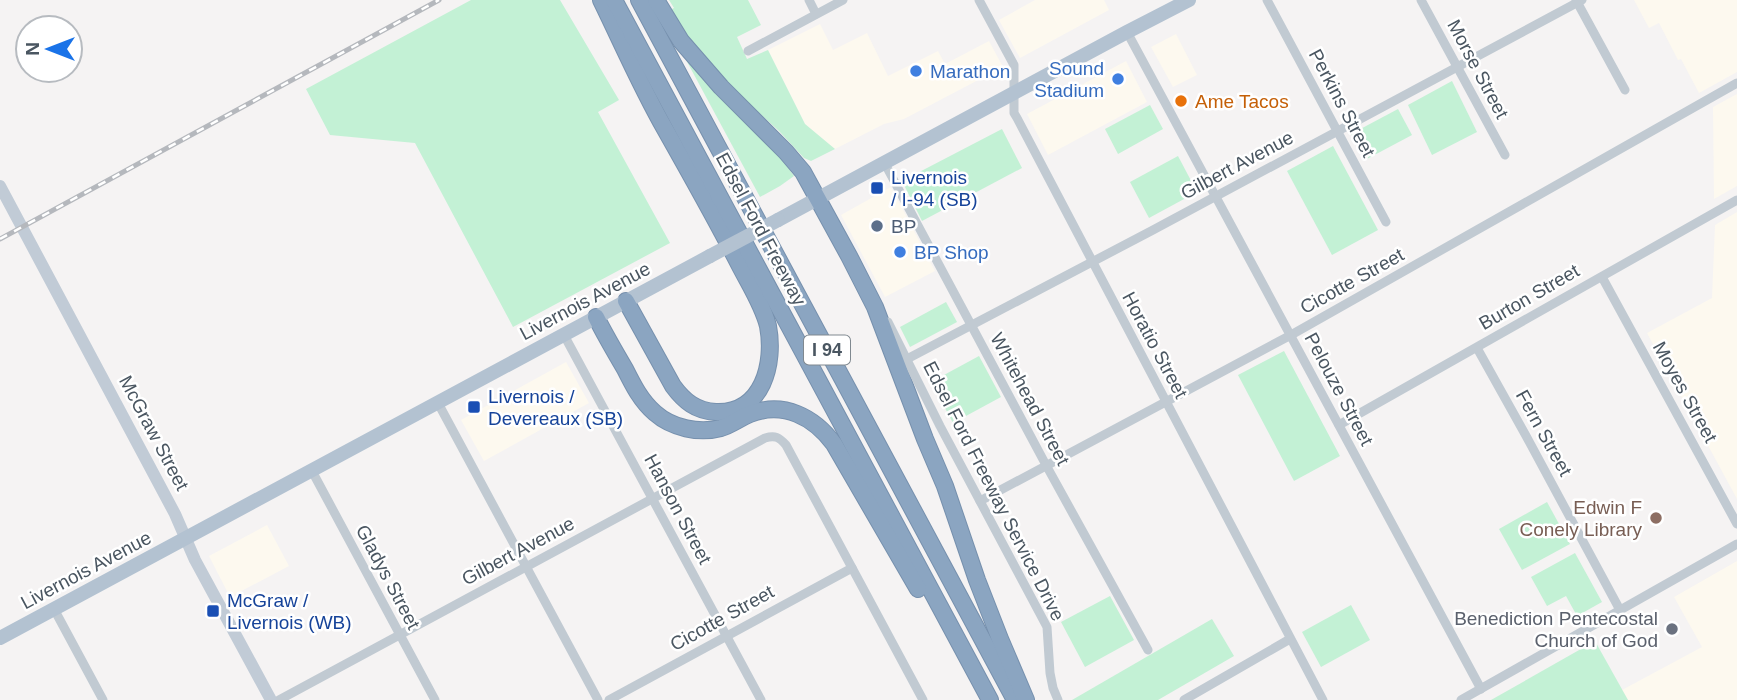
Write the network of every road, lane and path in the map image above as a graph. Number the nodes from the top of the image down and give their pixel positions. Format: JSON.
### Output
{"nodes":[{"id":1,"x":601,"y":0,"type":"edge"},
{"id":2,"x":614,"y":0,"type":"edge"},
{"id":3,"x":639,"y":0,"type":"edge"},
{"id":4,"x":656,"y":0,"type":"edge"},
{"id":5,"x":809,"y":0,"type":"edge"},
{"id":6,"x":843,"y":0,"type":"edge"},
{"id":7,"x":979,"y":0,"type":"edge"},
{"id":8,"x":1189,"y":0,"type":"edge"},
{"id":9,"x":1267,"y":0,"type":"edge"},
{"id":10,"x":1421,"y":0,"type":"edge"},
{"id":11,"x":1578,"y":1,"type":"edge"},
{"id":12,"x":816,"y":14,"type":"junction"},
{"id":13,"x":1127,"y":32,"type":"junction"},
{"id":14,"x":748,"y":51,"type":"dead end"},
{"id":15,"x":1457,"y":67,"type":"junction"},
{"id":16,"x":1737,"y":83,"type":"edge"},
{"id":17,"x":1625,"y":90,"type":"dead end"},
{"id":18,"x":1013,"y":93,"type":"junction"},
{"id":19,"x":1337,"y":130,"type":"junction"},
{"id":20,"x":1505,"y":155,"type":"dead end"},
{"id":21,"x":884,"y":162,"type":"junction"},
{"id":22,"x":0,"y":186,"type":"edge"},
{"id":23,"x":1215,"y":196,"type":"junction"},
{"id":24,"x":813,"y":200,"type":"junction"},
{"id":25,"x":1737,"y":200,"type":"edge"},
{"id":26,"x":1387,"y":222,"type":"dead end"},
{"id":27,"x":1091,"y":262,"type":"junction"},
{"id":28,"x":1602,"y":276,"type":"junction"},
{"id":29,"x":626,"y":301,"type":"junction"},
{"id":30,"x":875,"y":307,"type":"junction"},
{"id":31,"x":596,"y":317,"type":"junction"},
{"id":32,"x":971,"y":326,"type":"junction"},
{"id":33,"x":564,"y":335,"type":"junction"},
{"id":34,"x":1291,"y":335,"type":"junction"},
{"id":35,"x":1477,"y":348,"type":"junction"},
{"id":36,"x":907,"y":359,"type":"junction"},
{"id":37,"x":1166,"y":402,"type":"junction"},
{"id":38,"x":438,"y":403,"type":"junction"},
{"id":39,"x":1339,"y":425,"type":"junction"},
{"id":40,"x":1046,"y":465,"type":"junction"},
{"id":41,"x":312,"y":471,"type":"junction"},
{"id":42,"x":652,"y":498,"type":"junction"},
{"id":43,"x":980,"y":501,"type":"junction"},
{"id":44,"x":1737,"y":524,"type":"edge"},
{"id":45,"x":186,"y":538,"type":"junction"},
{"id":46,"x":1737,"y":544,"type":"edge"},
{"id":47,"x":526,"y":567,"type":"junction"},
{"id":48,"x":852,"y":568,"type":"junction"},
{"id":49,"x":54,"y":609,"type":"junction"},
{"id":50,"x":1620,"y":610,"type":"junction"},
{"id":51,"x":399,"y":634,"type":"junction"},
{"id":52,"x":727,"y":636,"type":"junction"},
{"id":53,"x":0,"y":638,"type":"edge"},
{"id":54,"x":1290,"y":639,"type":"junction"},
{"id":55,"x":1148,"y":650,"type":"dead end"},
{"id":56,"x":1481,"y":689,"type":"junction"},
{"id":57,"x":986,"y":693,"type":"edge"},
{"id":58,"x":103,"y":700,"type":"edge"},
{"id":59,"x":271,"y":700,"type":"edge"},
{"id":60,"x":279,"y":700,"type":"edge"},
{"id":61,"x":435,"y":700,"type":"edge"},
{"id":62,"x":598,"y":700,"type":"edge"},
{"id":63,"x":608,"y":700,"type":"edge"},
{"id":64,"x":761,"y":700,"type":"edge"},
{"id":65,"x":923,"y":700,"type":"edge"},
{"id":66,"x":1015,"y":700,"type":"edge"},
{"id":67,"x":1026,"y":700,"type":"edge"},
{"id":68,"x":1058,"y":700,"type":"edge"},
{"id":69,"x":1184,"y":700,"type":"edge"},
{"id":70,"x":1323,"y":700,"type":"edge"},
{"id":71,"x":1461,"y":700,"type":"edge"}],
"edges":[{"from":1,"to":29,"type":"highway"},
{"from":2,"to":57,"type":"highway","name":"Edsel Ford Freeway","number":"I 94"},
{"from":3,"to":66,"type":"highway","name":"Edsel Ford Freeway","number":"I 94"},
{"from":4,"to":24,"type":"highway"},
{"from":5,"to":12,"type":"street"},
{"from":6,"to":12,"type":"street"},
{"from":7,"to":18,"type":"street","name":"Horatio Street"},
{"from":8,"to":13,"type":"main road","name":"Livernois Avenue"},
{"from":9,"to":19,"type":"street","name":"Perkins Street"},
{"from":10,"to":15,"type":"street","name":"Morse Street"},
{"from":11,"to":15,"type":"street","name":"Gilbert Avenue"},
{"from":11,"to":17,"type":"street"},
{"from":12,"to":14,"type":"street"},
{"from":13,"to":18,"type":"main road","name":"Livernois Avenue"},
{"from":13,"to":23,"type":"street","name":"Pelouze Street"},
{"from":15,"to":19,"type":"street","name":"Gilbert Avenue"},
{"from":15,"to":20,"type":"street","name":"Morse Street"},
{"from":16,"to":34,"type":"street","name":"Cicotte Street"},
{"from":18,"to":21,"type":"main road","name":"Livernois Avenue"},
{"from":18,"to":27,"type":"street","name":"Horatio Street"},
{"from":19,"to":23,"type":"street","name":"Gilbert Avenue"},
{"from":19,"to":26,"type":"street","name":"Perkins Street"},
{"from":21,"to":24,"type":"main road","name":"Livernois Avenue"},
{"from":21,"to":32,"type":"street","name":"Whitehead Street"},
{"from":22,"to":45,"type":"street","name":"McGraw Street"},
{"from":23,"to":27,"type":"street","name":"Gilbert Avenue"},
{"from":23,"to":34,"type":"street","name":"Pelouze Street"},
{"from":24,"to":29,"type":"main road","name":"Livernois Avenue","bridge":true},
{"from":24,"to":30,"type":"highway"},
{"from":25,"to":28,"type":"street","name":"Burton Street"},
{"from":27,"to":32,"type":"street","name":"Gilbert Avenue"},
{"from":27,"to":37,"type":"street","name":"Horatio Street"},
{"from":28,"to":35,"type":"street","name":"Burton Street"},
{"from":28,"to":44,"type":"street","name":"Moyes Street"},
{"from":29,"to":31,"type":"main road","name":"Livernois Avenue"},
{"from":30,"to":36,"type":"street","name":"Edsel Ford Freeway Service Drive"},
{"from":30,"to":67,"type":"highway"},
{"from":31,"to":33,"type":"main road","name":"Livernois Avenue"},
{"from":31,"to":57,"type":"highway"},
{"from":32,"to":36,"type":"street","name":"Gilbert Avenue"},
{"from":32,"to":40,"type":"street","name":"Whitehead Street"},
{"from":33,"to":38,"type":"main road","name":"Livernois Avenue"},
{"from":33,"to":42,"type":"street","name":"Hanson Street"},
{"from":34,"to":37,"type":"street","name":"Cicotte Street"},
{"from":34,"to":39,"type":"street","name":"Pelouze Street"},
{"from":35,"to":39,"type":"street","name":"Burton Street"},
{"from":35,"to":50,"type":"street","name":"Fern Street"},
{"from":36,"to":43,"type":"street","name":"Edsel Ford Freeway Service Drive"},
{"from":37,"to":40,"type":"street","name":"Cicotte Street"},
{"from":37,"to":54,"type":"street","name":"Horatio Street"},
{"from":38,"to":41,"type":"main road","name":"Livernois Avenue"},
{"from":38,"to":47,"type":"street"},
{"from":39,"to":56,"type":"street","name":"Pelouze Street"},
{"from":40,"to":43,"type":"street","name":"Cicotte Street"},
{"from":40,"to":55,"type":"street","name":"Whitehead Street"},
{"from":41,"to":45,"type":"main road","name":"Livernois Avenue"},
{"from":41,"to":51,"type":"street","name":"Gladys Street"},
{"from":42,"to":47,"type":"street","name":"Gilbert Avenue"},
{"from":42,"to":48,"type":"street","name":"Gilbert Avenue"},
{"from":42,"to":52,"type":"street","name":"Hanson Street"},
{"from":43,"to":68,"type":"street","name":"Edsel Ford Freeway Service Drive"},
{"from":45,"to":49,"type":"main road","name":"Livernois Avenue"},
{"from":45,"to":59,"type":"street","name":"McGraw Street"},
{"from":46,"to":50,"type":"street"},
{"from":47,"to":51,"type":"street","name":"Gilbert Avenue"},
{"from":47,"to":62,"type":"street"},
{"from":48,"to":52,"type":"street","name":"Cicotte Street"},
{"from":48,"to":65,"type":"street"},
{"from":49,"to":53,"type":"main road","name":"Livernois Avenue"},
{"from":49,"to":58,"type":"street"},
{"from":50,"to":56,"type":"street"},
{"from":51,"to":60,"type":"street","name":"Gilbert Avenue"},
{"from":51,"to":61,"type":"street","name":"Gladys Street"},
{"from":52,"to":63,"type":"street","name":"Cicotte Street"},
{"from":52,"to":64,"type":"street","name":"Hanson Street"},
{"from":54,"to":69,"type":"street"},
{"from":54,"to":70,"type":"street","name":"Horatio Street"},
{"from":56,"to":71,"type":"street"}]}
